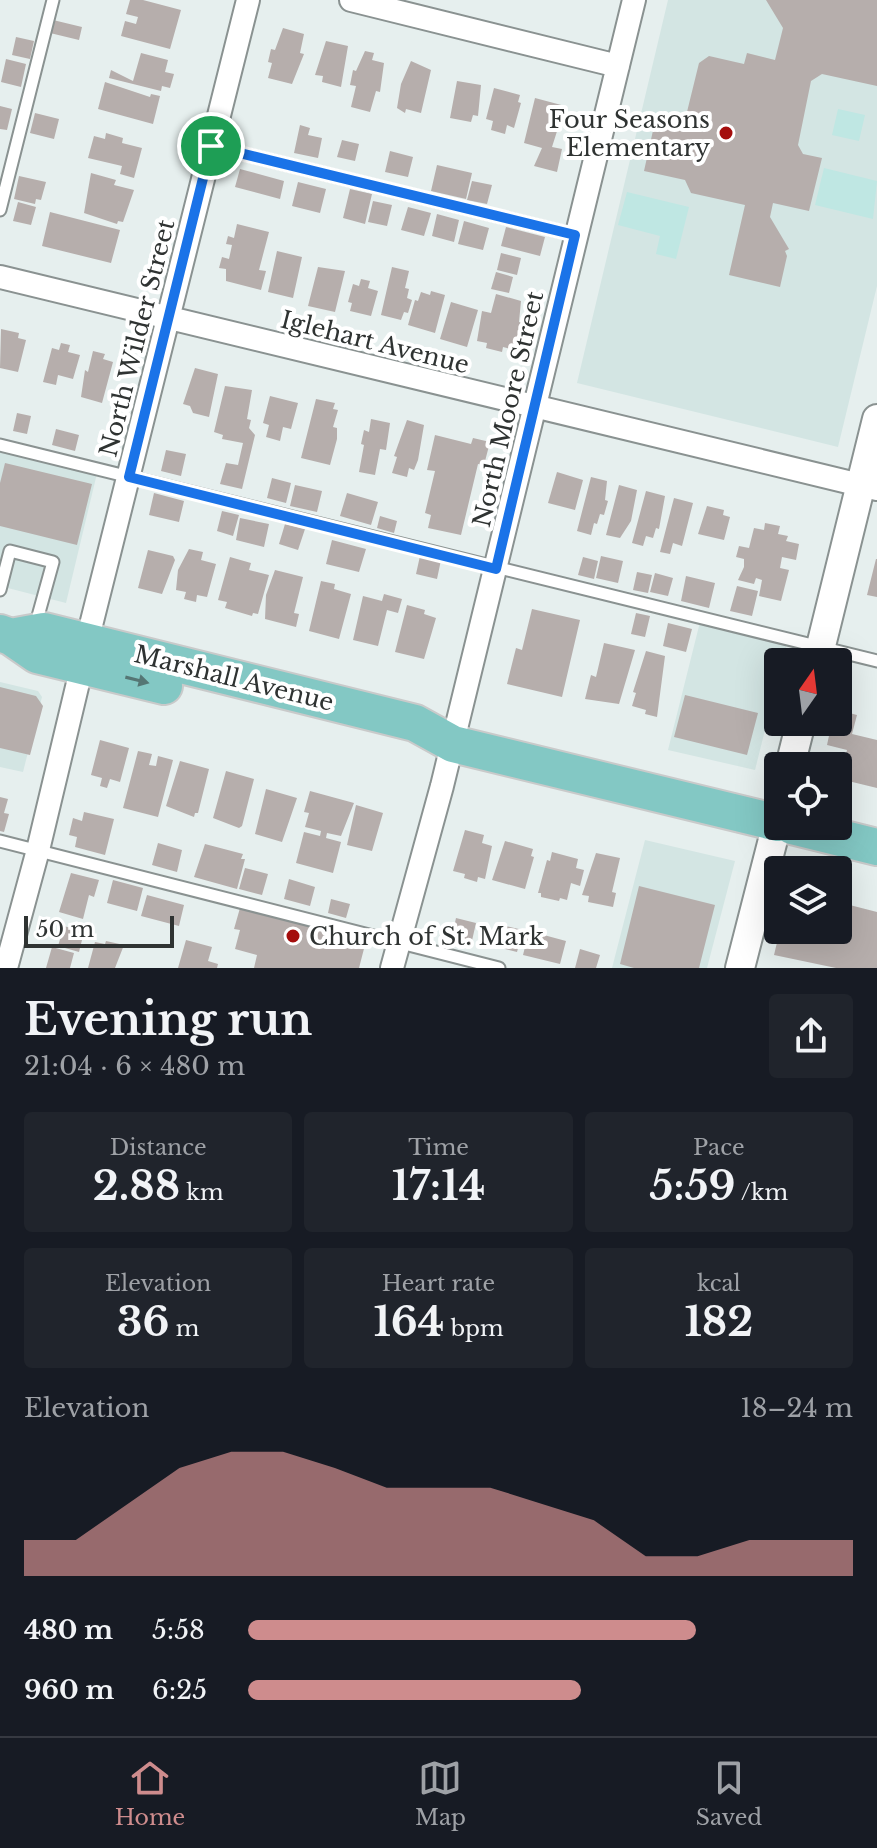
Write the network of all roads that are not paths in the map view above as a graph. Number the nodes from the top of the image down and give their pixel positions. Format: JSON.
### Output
{"nodes":[{"id":1,"x":53,"y":0,"type":"edge"},
{"id":2,"x":248,"y":0,"type":"edge"},
{"id":3,"x":351,"y":0,"type":"edge"},
{"id":4,"x":634,"y":0,"type":"edge"},
{"id":5,"x":618,"y":66,"type":"junction"},
{"id":6,"x":211,"y":146,"type":"junction"},
{"id":7,"x":0,"y":210,"type":"edge"},
{"id":8,"x":575,"y":235,"type":"junction"},
{"id":9,"x":0,"y":277,"type":"edge"},
{"id":10,"x":169,"y":317,"type":"junction"},
{"id":11,"x":536,"y":408,"type":"junction"},
{"id":12,"x":877,"y":419,"type":"edge"},
{"id":13,"x":0,"y":445,"type":"edge"},
{"id":14,"x":129,"y":477,"type":"junction"},
{"id":15,"x":869,"y":488,"type":"edge"},
{"id":16,"x":496,"y":569,"type":"junction"},
{"id":17,"x":0,"y":590,"type":"edge"},
{"id":18,"x":15,"y":634,"type":"edge"},
{"id":19,"x":796,"y":648,"type":"edge"},
{"id":20,"x":821,"y":648,"type":"edge"},
{"id":21,"x":84,"y":654,"type":"junction"},
{"id":22,"x":852,"y":658,"type":"edge"},
{"id":23,"x":877,"y":661,"type":"edge"},
{"id":24,"x":453,"y":744,"type":"junction"},
{"id":25,"x":764,"y":819,"type":"edge"},
{"id":26,"x":773,"y":840,"type":"edge"},
{"id":27,"x":849,"y":840,"type":"edge"},
{"id":28,"x":0,"y":841,"type":"edge"},
{"id":29,"x":877,"y":847,"type":"edge"},
{"id":30,"x":38,"y":850,"type":"junction"},
{"id":31,"x":399,"y":942,"type":"junction"},
{"id":32,"x":6,"y":968,"type":"edge"},
{"id":33,"x":392,"y":968,"type":"edge"},
{"id":34,"x":499,"y":968,"type":"edge"},
{"id":35,"x":740,"y":968,"type":"edge"}],
"edges":[{"from":1,"to":7,"type":"lane"},
{"from":2,"to":6,"type":"street","name":"North Wilder Street"},
{"from":3,"to":5,"type":"street"},
{"from":4,"to":5,"type":"street","name":"North Moore Street"},
{"from":5,"to":8,"type":"street","name":"North Moore Street"},
{"from":6,"to":8,"type":"lane"},
{"from":6,"to":10,"type":"street","name":"North Wilder Street"},
{"from":8,"to":11,"type":"street","name":"North Moore Street"},
{"from":9,"to":10,"type":"street","name":"Iglehart Avenue"},
{"from":10,"to":11,"type":"street","name":"Iglehart Avenue"},
{"from":10,"to":14,"type":"street","name":"North Wilder Street"},
{"from":11,"to":15,"type":"street","name":"Iglehart Avenue"},
{"from":11,"to":16,"type":"street","name":"North Moore Street"},
{"from":12,"to":15,"type":"street"},
{"from":13,"to":14,"type":"lane"},
{"from":14,"to":16,"type":"lane"},
{"from":14,"to":21,"type":"street","name":"North Wilder Street"},
{"from":15,"to":20,"type":"street"},
{"from":16,"to":19,"type":"lane"},
{"from":16,"to":24,"type":"street","name":"North Moore Street"},
{"from":17,"to":18,"type":"lane"},
{"from":18,"to":21,"type":"main road","name":"Marshall Avenue"},
{"from":21,"to":24,"type":"main road","name":"Marshall Avenue"},
{"from":21,"to":30,"type":"street","name":"North Wilder Street"},
{"from":22,"to":23,"type":"lane"},
{"from":24,"to":25,"type":"main road","name":"Marshall Avenue"},
{"from":24,"to":31,"type":"street","name":"North Moore Street"},
{"from":26,"to":35,"type":"street"},
{"from":27,"to":29,"type":"main road"},
{"from":28,"to":30,"type":"lane"},
{"from":30,"to":31,"type":"lane"},
{"from":30,"to":32,"type":"street","name":"North Wilder Street"},
{"from":31,"to":33,"type":"street","name":"North Moore Street"},
{"from":31,"to":34,"type":"lane"}]}
